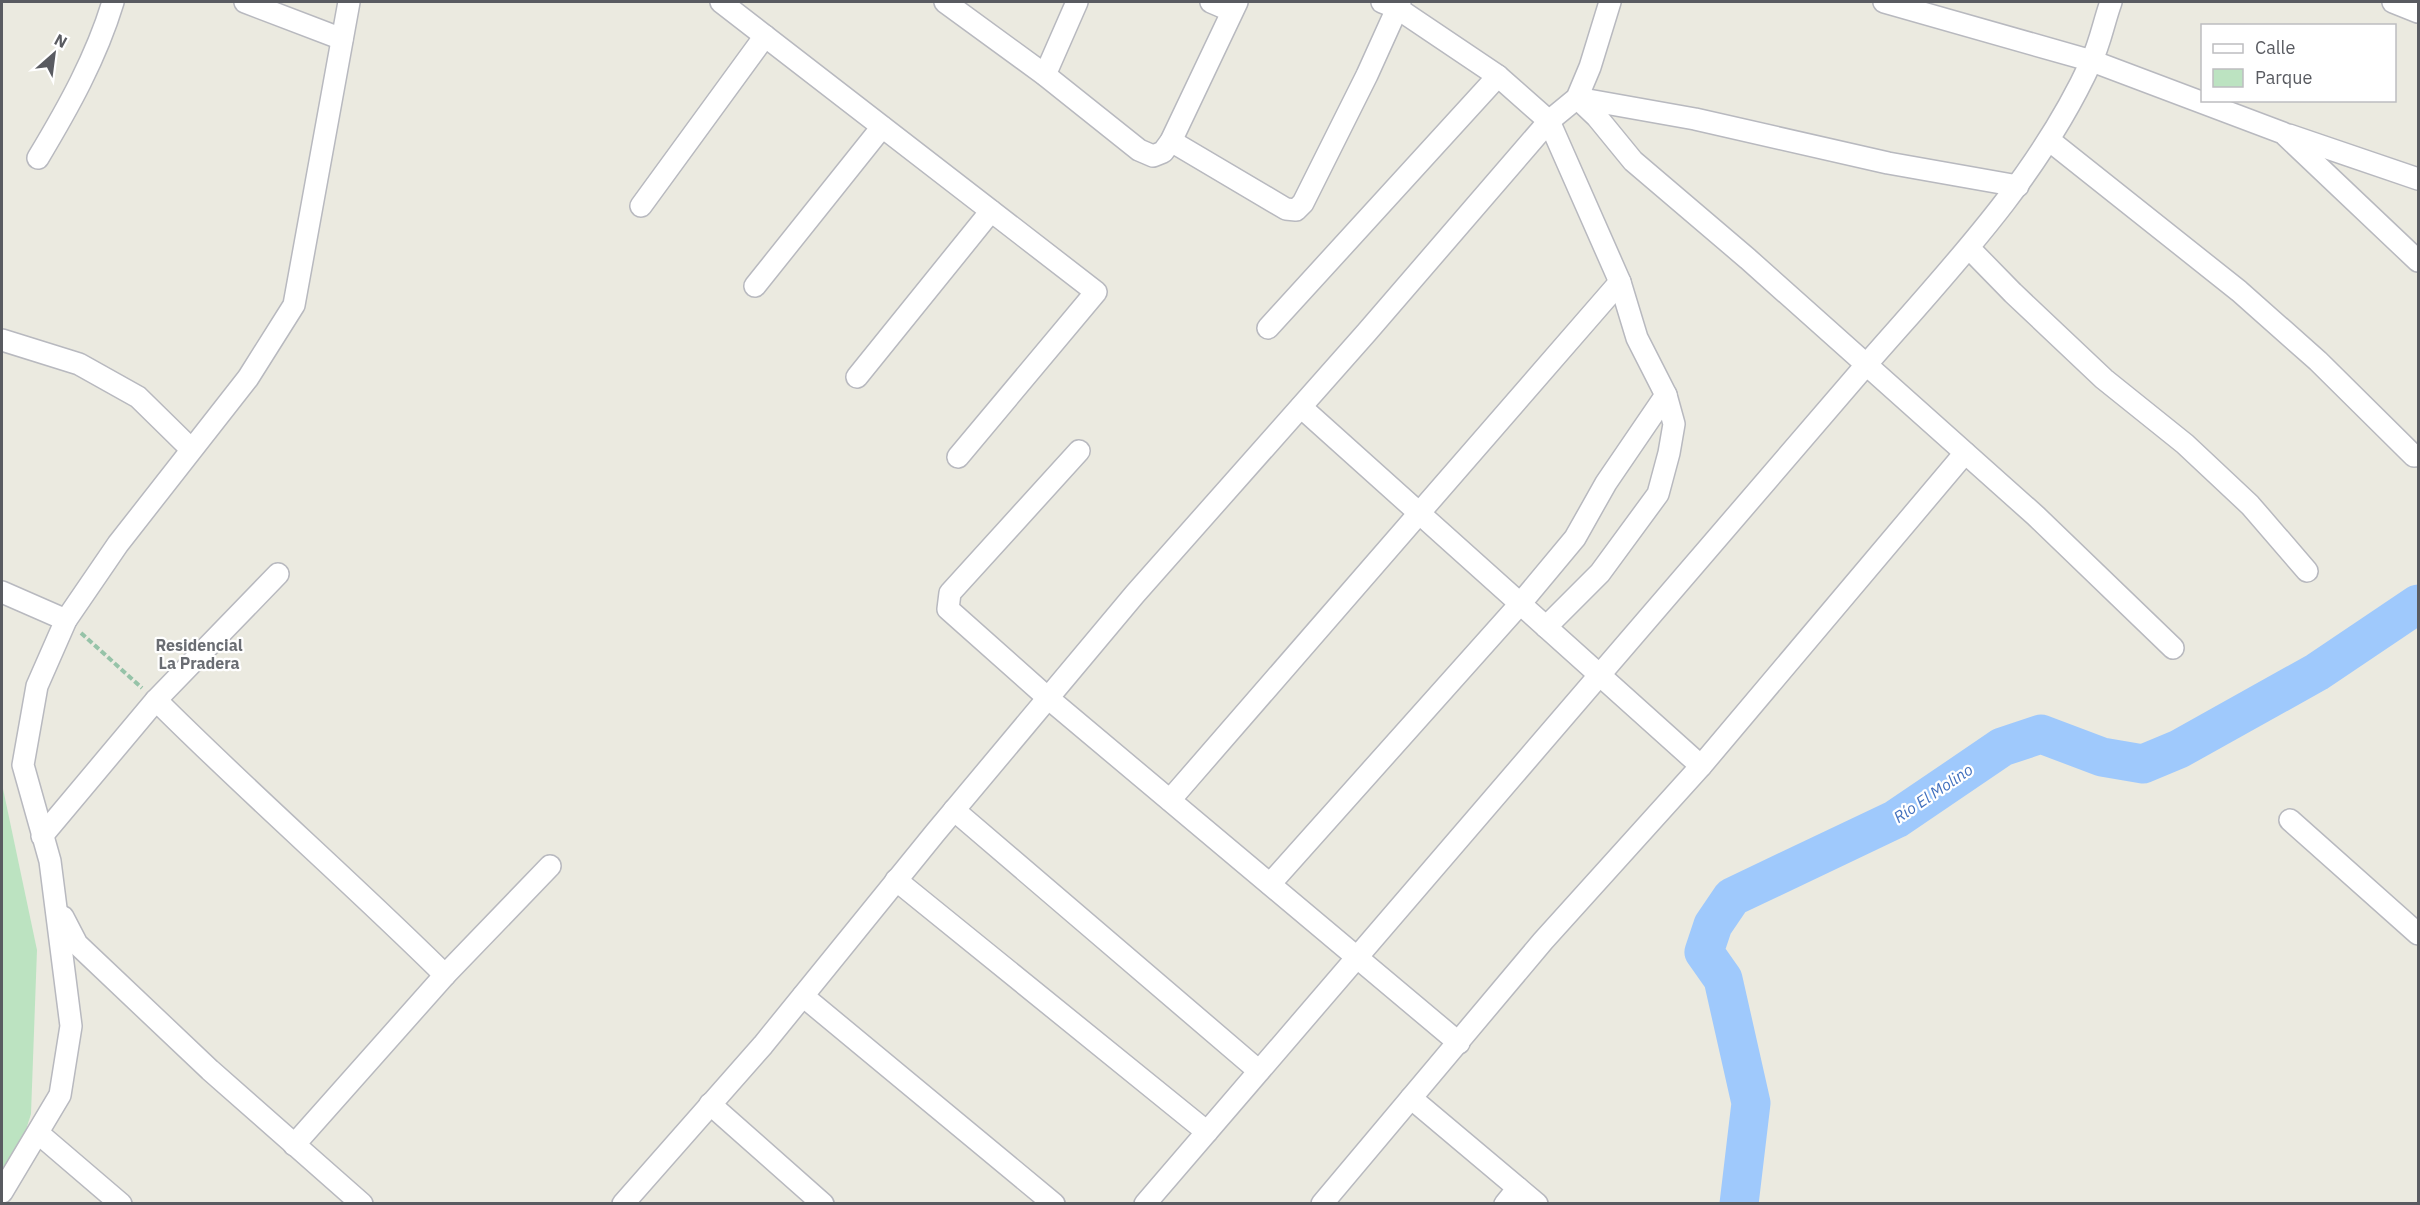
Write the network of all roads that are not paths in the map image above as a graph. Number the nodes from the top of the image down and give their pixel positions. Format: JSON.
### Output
{"nodes":[{"id":1,"x":113,"y":2,"type":"edge"},
{"id":2,"x":245,"y":2,"type":"edge"},
{"id":3,"x":349,"y":2,"type":"edge"},
{"id":4,"x":721,"y":2,"type":"edge"},
{"id":5,"x":945,"y":2,"type":"edge"},
{"id":6,"x":1077,"y":2,"type":"edge"},
{"id":7,"x":1211,"y":2,"type":"edge"},
{"id":8,"x":1610,"y":2,"type":"edge"},
{"id":9,"x":1884,"y":2,"type":"edge"},
{"id":10,"x":2111,"y":2,"type":"edge"},
{"id":11,"x":2393,"y":2,"type":"edge"},
{"id":12,"x":1393,"y":4,"type":"edge"},
{"id":13,"x":1234,"y":6,"type":"edge"},
{"id":14,"x":2418,"y":12,"type":"edge"},
{"id":15,"x":765,"y":36,"type":"junction"},
{"id":16,"x":342,"y":39,"type":"junction"},
{"id":17,"x":2092,"y":61,"type":"junction"},
{"id":18,"x":1045,"y":75,"type":"junction"},
{"id":19,"x":1497,"y":76,"type":"junction"},
{"id":20,"x":1577,"y":98,"type":"junction"},
{"id":21,"x":1549,"y":121,"type":"junction"},
{"id":22,"x":882,"y":127,"type":"junction"},
{"id":23,"x":2283,"y":133,"type":"junction"},
{"id":24,"x":2049,"y":140,"type":"junction"},
{"id":25,"x":1171,"y":141,"type":"junction"},
{"id":26,"x":38,"y":158,"type":"dead end"},
{"id":27,"x":2418,"y":179,"type":"edge"},
{"id":28,"x":2018,"y":186,"type":"junction"},
{"id":29,"x":641,"y":206,"type":"dead end"},
{"id":30,"x":991,"y":211,"type":"junction"},
{"id":31,"x":1969,"y":248,"type":"junction"},
{"id":32,"x":2418,"y":261,"type":"edge"},
{"id":33,"x":1620,"y":282,"type":"junction"},
{"id":34,"x":755,"y":286,"type":"dead end"},
{"id":35,"x":1268,"y":328,"type":"dead end"},
{"id":36,"x":2,"y":340,"type":"edge"},
{"id":37,"x":1866,"y":364,"type":"junction"},
{"id":38,"x":857,"y":377,"type":"dead end"},
{"id":39,"x":1666,"y":395,"type":"junction"},
{"id":40,"x":1301,"y":407,"type":"junction"},
{"id":41,"x":191,"y":449,"type":"junction"},
{"id":42,"x":1079,"y":451,"type":"dead end"},
{"id":43,"x":1965,"y":453,"type":"junction"},
{"id":44,"x":2414,"y":456,"type":"dead end"},
{"id":45,"x":958,"y":457,"type":"dead end"},
{"id":46,"x":1419,"y":513,"type":"junction"},
{"id":47,"x":2307,"y":571,"type":"dead end"},
{"id":48,"x":278,"y":574,"type":"dead end"},
{"id":49,"x":2,"y":592,"type":"edge"},
{"id":50,"x":1520,"y":604,"type":"junction"},
{"id":51,"x":66,"y":620,"type":"junction"},
{"id":52,"x":1546,"y":627,"type":"junction"},
{"id":53,"x":2173,"y":648,"type":"dead end"},
{"id":54,"x":1599,"y":675,"type":"junction"},
{"id":55,"x":1048,"y":698,"type":"junction"},
{"id":56,"x":156,"y":700,"type":"junction"},
{"id":57,"x":1701,"y":766,"type":"junction"},
{"id":58,"x":1170,"y":800,"type":"junction"},
{"id":59,"x":954,"y":810,"type":"junction"},
{"id":60,"x":2290,"y":820,"type":"dead end"},
{"id":61,"x":42,"y":836,"type":"junction"},
{"id":62,"x":550,"y":866,"type":"dead end"},
{"id":63,"x":896,"y":880,"type":"junction"},
{"id":64,"x":1270,"y":884,"type":"junction"},
{"id":65,"x":56,"y":903,"type":"junction"},
{"id":66,"x":2418,"y":934,"type":"edge"},
{"id":67,"x":1357,"y":957,"type":"junction"},
{"id":68,"x":444,"y":975,"type":"junction"},
{"id":69,"x":803,"y":996,"type":"junction"},
{"id":70,"x":1459,"y":1043,"type":"junction"},
{"id":71,"x":1260,"y":1071,"type":"junction"},
{"id":72,"x":1411,"y":1098,"type":"junction"},
{"id":73,"x":710,"y":1104,"type":"junction"},
{"id":74,"x":1207,"y":1132,"type":"junction"},
{"id":75,"x":38,"y":1133,"type":"junction"},
{"id":76,"x":294,"y":1145,"type":"junction"},
{"id":77,"x":2,"y":1192,"type":"edge"},
{"id":78,"x":1511,"y":1196,"type":"edge"},
{"id":79,"x":121,"y":1203,"type":"edge"},
{"id":80,"x":362,"y":1203,"type":"edge"},
{"id":81,"x":623,"y":1203,"type":"edge"},
{"id":82,"x":823,"y":1203,"type":"edge"},
{"id":83,"x":1054,"y":1203,"type":"edge"},
{"id":84,"x":1145,"y":1203,"type":"edge"},
{"id":85,"x":1322,"y":1203,"type":"edge"},
{"id":86,"x":1537,"y":1203,"type":"edge"}],
"edges":[{"from":1,"to":26,"type":"street"},
{"from":2,"to":16,"type":"street"},
{"from":3,"to":16,"type":"street"},
{"from":4,"to":15,"type":"street"},
{"from":5,"to":18,"type":"street"},
{"from":6,"to":18,"type":"street"},
{"from":7,"to":13,"type":"street"},
{"from":8,"to":20,"type":"street"},
{"from":9,"to":17,"type":"street"},
{"from":10,"to":17,"type":"street"},
{"from":11,"to":14,"type":"street"},
{"from":12,"to":19,"type":"street"},
{"from":12,"to":25,"type":"street"},
{"from":13,"to":25,"type":"street"},
{"from":15,"to":22,"type":"street"},
{"from":15,"to":29,"type":"street"},
{"from":16,"to":41,"type":"street"},
{"from":17,"to":23,"type":"street"},
{"from":17,"to":24,"type":"street"},
{"from":18,"to":25,"type":"street"},
{"from":19,"to":21,"type":"street"},
{"from":19,"to":35,"type":"street"},
{"from":20,"to":21,"type":"street"},
{"from":20,"to":28,"type":"street"},
{"from":20,"to":37,"type":"street"},
{"from":21,"to":33,"type":"street"},
{"from":21,"to":40,"type":"street"},
{"from":22,"to":30,"type":"street"},
{"from":22,"to":34,"type":"street"},
{"from":23,"to":27,"type":"street"},
{"from":23,"to":32,"type":"street"},
{"from":24,"to":28,"type":"street"},
{"from":24,"to":44,"type":"street"},
{"from":28,"to":31,"type":"street"},
{"from":30,"to":38,"type":"street"},
{"from":30,"to":45,"type":"street"},
{"from":31,"to":37,"type":"street"},
{"from":31,"to":47,"type":"street"},
{"from":33,"to":39,"type":"street"},
{"from":33,"to":46,"type":"street"},
{"from":36,"to":41,"type":"street"},
{"from":37,"to":43,"type":"street"},
{"from":37,"to":54,"type":"street"},
{"from":39,"to":50,"type":"street"},
{"from":39,"to":52,"type":"street"},
{"from":40,"to":46,"type":"street"},
{"from":40,"to":55,"type":"street"},
{"from":41,"to":51,"type":"street"},
{"from":42,"to":55,"type":"street"},
{"from":43,"to":53,"type":"street"},
{"from":43,"to":57,"type":"street"},
{"from":46,"to":50,"type":"street"},
{"from":46,"to":58,"type":"street"},
{"from":48,"to":56,"type":"street"},
{"from":49,"to":51,"type":"street"},
{"from":50,"to":52,"type":"street"},
{"from":50,"to":64,"type":"street"},
{"from":51,"to":61,"type":"street"},
{"from":52,"to":54,"type":"street"},
{"from":54,"to":57,"type":"street"},
{"from":54,"to":67,"type":"street"},
{"from":55,"to":58,"type":"street"},
{"from":55,"to":59,"type":"street"},
{"from":56,"to":61,"type":"street"},
{"from":56,"to":68,"type":"street"},
{"from":57,"to":70,"type":"street"},
{"from":58,"to":64,"type":"street"},
{"from":59,"to":63,"type":"street"},
{"from":59,"to":71,"type":"street"},
{"from":60,"to":66,"type":"street"},
{"from":61,"to":65,"type":"street"},
{"from":62,"to":68,"type":"street"},
{"from":63,"to":69,"type":"street"},
{"from":63,"to":74,"type":"street"},
{"from":64,"to":67,"type":"street"},
{"from":65,"to":75,"type":"street"},
{"from":65,"to":76,"type":"street"},
{"from":67,"to":70,"type":"street"},
{"from":67,"to":71,"type":"street"},
{"from":68,"to":76,"type":"street"},
{"from":69,"to":73,"type":"street"},
{"from":69,"to":83,"type":"street"},
{"from":70,"to":72,"type":"street"},
{"from":71,"to":74,"type":"street"},
{"from":72,"to":78,"type":"street"},
{"from":72,"to":85,"type":"street"},
{"from":73,"to":81,"type":"street"},
{"from":73,"to":82,"type":"street"},
{"from":74,"to":84,"type":"street"},
{"from":75,"to":77,"type":"street"},
{"from":75,"to":79,"type":"street"},
{"from":76,"to":80,"type":"street"},
{"from":78,"to":86,"type":"street"}]}
